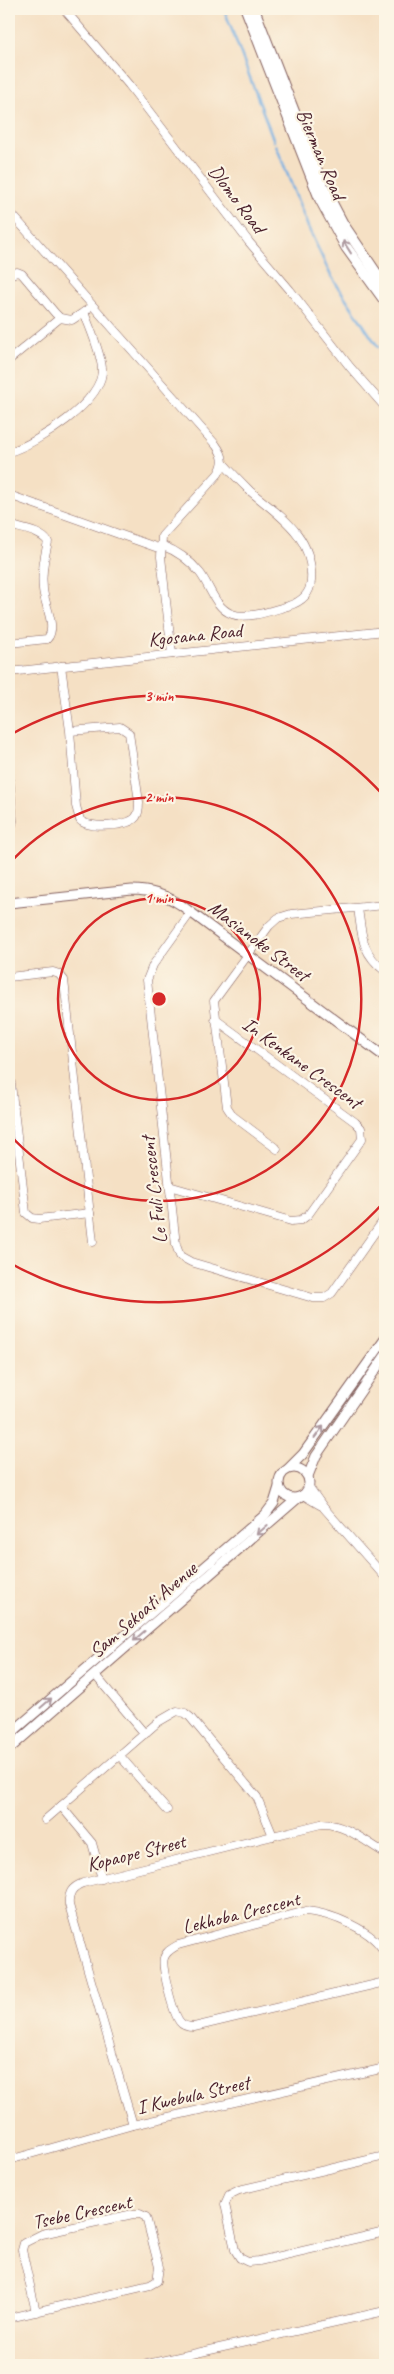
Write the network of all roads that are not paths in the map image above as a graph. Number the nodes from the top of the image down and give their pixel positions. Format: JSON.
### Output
{"nodes":[{"id":1,"x":64,"y":9,"type":"edge"},
{"id":2,"x":246,"y":9,"type":"edge"},
{"id":3,"x":254,"y":9,"type":"edge"},
{"id":4,"x":9,"y":211,"type":"edge"},
{"id":5,"x":9,"y":275,"type":"edge"},
{"id":6,"x":385,"y":286,"type":"edge"},
{"id":7,"x":385,"y":301,"type":"edge"},
{"id":8,"x":92,"y":306,"type":"junction"},
{"id":9,"x":84,"y":312,"type":"junction"},
{"id":10,"x":60,"y":318,"type":"junction"},
{"id":11,"x":9,"y":360,"type":"edge"},
{"id":12,"x":385,"y":407,"type":"edge"},
{"id":13,"x":9,"y":452,"type":"edge"},
{"id":14,"x":224,"y":464,"type":"junction"},
{"id":15,"x":9,"y":495,"type":"edge"},
{"id":16,"x":9,"y":525,"type":"edge"},
{"id":17,"x":161,"y":547,"type":"junction"},
{"id":18,"x":385,"y":630,"type":"edge"},
{"id":19,"x":9,"y":643,"type":"edge"},
{"id":20,"x":172,"y":654,"type":"junction"},
{"id":21,"x":61,"y":666,"type":"junction"},
{"id":22,"x":9,"y":672,"type":"edge"},
{"id":23,"x":70,"y":731,"type":"junction"},
{"id":24,"x":9,"y":776,"type":"edge"},
{"id":25,"x":9,"y":833,"type":"edge"},
{"id":26,"x":9,"y":904,"type":"edge"},
{"id":27,"x":385,"y":905,"type":"edge"},
{"id":28,"x":358,"y":908,"type":"junction"},
{"id":29,"x":191,"y":912,"type":"junction"},
{"id":30,"x":248,"y":954,"type":"junction"},
{"id":31,"x":385,"y":971,"type":"edge"},
{"id":32,"x":9,"y":977,"type":"edge"},
{"id":33,"x":215,"y":1019,"type":"junction"},
{"id":34,"x":385,"y":1057,"type":"edge"},
{"id":35,"x":9,"y":1067,"type":"edge"},
{"id":36,"x":277,"y":1149,"type":"dead end"},
{"id":37,"x":169,"y":1186,"type":"junction"},
{"id":38,"x":90,"y":1213,"type":"junction"},
{"id":39,"x":385,"y":1218,"type":"edge"},
{"id":40,"x":93,"y":1242,"type":"dead end"},
{"id":41,"x":385,"y":1339,"type":"edge"},
{"id":42,"x":385,"y":1356,"type":"edge"},
{"id":43,"x":288,"y":1469,"type":"junction"},
{"id":44,"x":308,"y":1476,"type":"junction"},
{"id":45,"x":280,"y":1487,"type":"junction"},
{"id":46,"x":309,"y":1487,"type":"junction"},
{"id":47,"x":301,"y":1496,"type":"junction"},
{"id":48,"x":324,"y":1508,"type":"junction"},
{"id":49,"x":385,"y":1577,"type":"edge"},
{"id":50,"x":95,"y":1675,"type":"junction"},
{"id":51,"x":145,"y":1734,"type":"junction"},
{"id":52,"x":9,"y":1735,"type":"edge"},
{"id":53,"x":9,"y":1749,"type":"edge"},
{"id":54,"x":120,"y":1756,"type":"junction"},
{"id":55,"x":61,"y":1806,"type":"junction"},
{"id":56,"x":167,"y":1810,"type":"dead end"},
{"id":57,"x":45,"y":1820,"type":"dead end"},
{"id":58,"x":273,"y":1836,"type":"junction"},
{"id":59,"x":385,"y":1853,"type":"edge"},
{"id":60,"x":102,"y":1879,"type":"junction"},
{"id":61,"x":385,"y":1954,"type":"edge"},
{"id":62,"x":385,"y":1982,"type":"edge"},
{"id":63,"x":385,"y":2068,"type":"edge"},
{"id":64,"x":133,"y":2125,"type":"junction"},
{"id":65,"x":385,"y":2156,"type":"edge"},
{"id":66,"x":9,"y":2160,"type":"edge"},
{"id":67,"x":385,"y":2232,"type":"edge"},
{"id":68,"x":385,"y":2311,"type":"edge"},
{"id":69,"x":36,"y":2312,"type":"junction"},
{"id":70,"x":9,"y":2318,"type":"edge"},
{"id":71,"x":143,"y":2365,"type":"edge"}],
"edges":[{"from":1,"to":12,"type":"street","name":"Dlomo Road"},
{"from":7,"to":2,"type":"main road","name":"Bierman Road","one_way":true},
{"from":3,"to":6,"type":"main road","name":"Bierman Road"},
{"from":4,"to":8,"type":"street"},
{"from":5,"to":10,"type":"street"},
{"from":8,"to":9,"type":"street"},
{"from":8,"to":14,"type":"street"},
{"from":9,"to":10,"type":"street"},
{"from":9,"to":13,"type":"street"},
{"from":10,"to":11,"type":"street"},
{"from":14,"to":17,"type":"street"},
{"from":14,"to":17,"type":"street"},
{"from":15,"to":17,"type":"street"},
{"from":16,"to":19,"type":"street"},
{"from":17,"to":20,"type":"street"},
{"from":18,"to":20,"type":"street","name":"Kgosana Road"},
{"from":20,"to":21,"type":"street","name":"Kgosana Road"},
{"from":21,"to":22,"type":"street","name":"Kgosana Road"},
{"from":21,"to":23,"type":"street"},
{"from":23,"to":23,"type":"street"},
{"from":24,"to":25,"type":"street"},
{"from":26,"to":29,"type":"street","name":"Masianoke Street"},
{"from":27,"to":28,"type":"street"},
{"from":28,"to":30,"type":"street"},
{"from":28,"to":31,"type":"street"},
{"from":29,"to":30,"type":"street","name":"Masianoke Street"},
{"from":29,"to":37,"type":"street","name":"Le Fuli Crescent"},
{"from":30,"to":33,"type":"street"},
{"from":30,"to":34,"type":"street","name":"Masianoke Street"},
{"from":32,"to":38,"type":"street"},
{"from":33,"to":36,"type":"street"},
{"from":33,"to":37,"type":"street","name":"In Kenkane Crescent"},
{"from":35,"to":38,"type":"street"},
{"from":37,"to":39,"type":"street","name":"Le Fuli Crescent"},
{"from":38,"to":40,"type":"street"},
{"from":43,"to":41,"type":"street","one_way":true},
{"from":42,"to":44,"type":"street"},
{"from":43,"to":44,"type":"street"},
{"from":43,"to":45,"type":"street"},
{"from":44,"to":46,"type":"street"},
{"from":45,"to":47,"type":"street"},
{"from":52,"to":45,"type":"street","name":"Sam Sekoati Avenue","one_way":true},
{"from":46,"to":47,"type":"street"},
{"from":46,"to":48,"type":"street"},
{"from":47,"to":48,"type":"street"},
{"from":47,"to":50,"type":"street","name":"Sam Sekoati Avenue","one_way":true},
{"from":48,"to":49,"type":"street"},
{"from":50,"to":51,"type":"street"},
{"from":50,"to":53,"type":"street","name":"Sam Sekoati Avenue"},
{"from":51,"to":54,"type":"street"},
{"from":51,"to":58,"type":"street"},
{"from":54,"to":55,"type":"street"},
{"from":54,"to":56,"type":"street"},
{"from":55,"to":57,"type":"street"},
{"from":55,"to":60,"type":"street"},
{"from":58,"to":59,"type":"street","name":"Kopaope Street"},
{"from":58,"to":60,"type":"street","name":"Kopaope Street"},
{"from":60,"to":64,"type":"street","name":"Kopaope Street"},
{"from":61,"to":62,"type":"street","name":"Lekhoba Crescent"},
{"from":63,"to":64,"type":"street","name":"I Kwebula Street"},
{"from":64,"to":66,"type":"street","name":"I Kwebula Street"},
{"from":65,"to":67,"type":"street"},
{"from":68,"to":71,"type":"street"},
{"from":69,"to":69,"type":"street","name":"Tsebe Crescent"},
{"from":69,"to":70,"type":"street","name":"Tsebe Crescent"}]}
